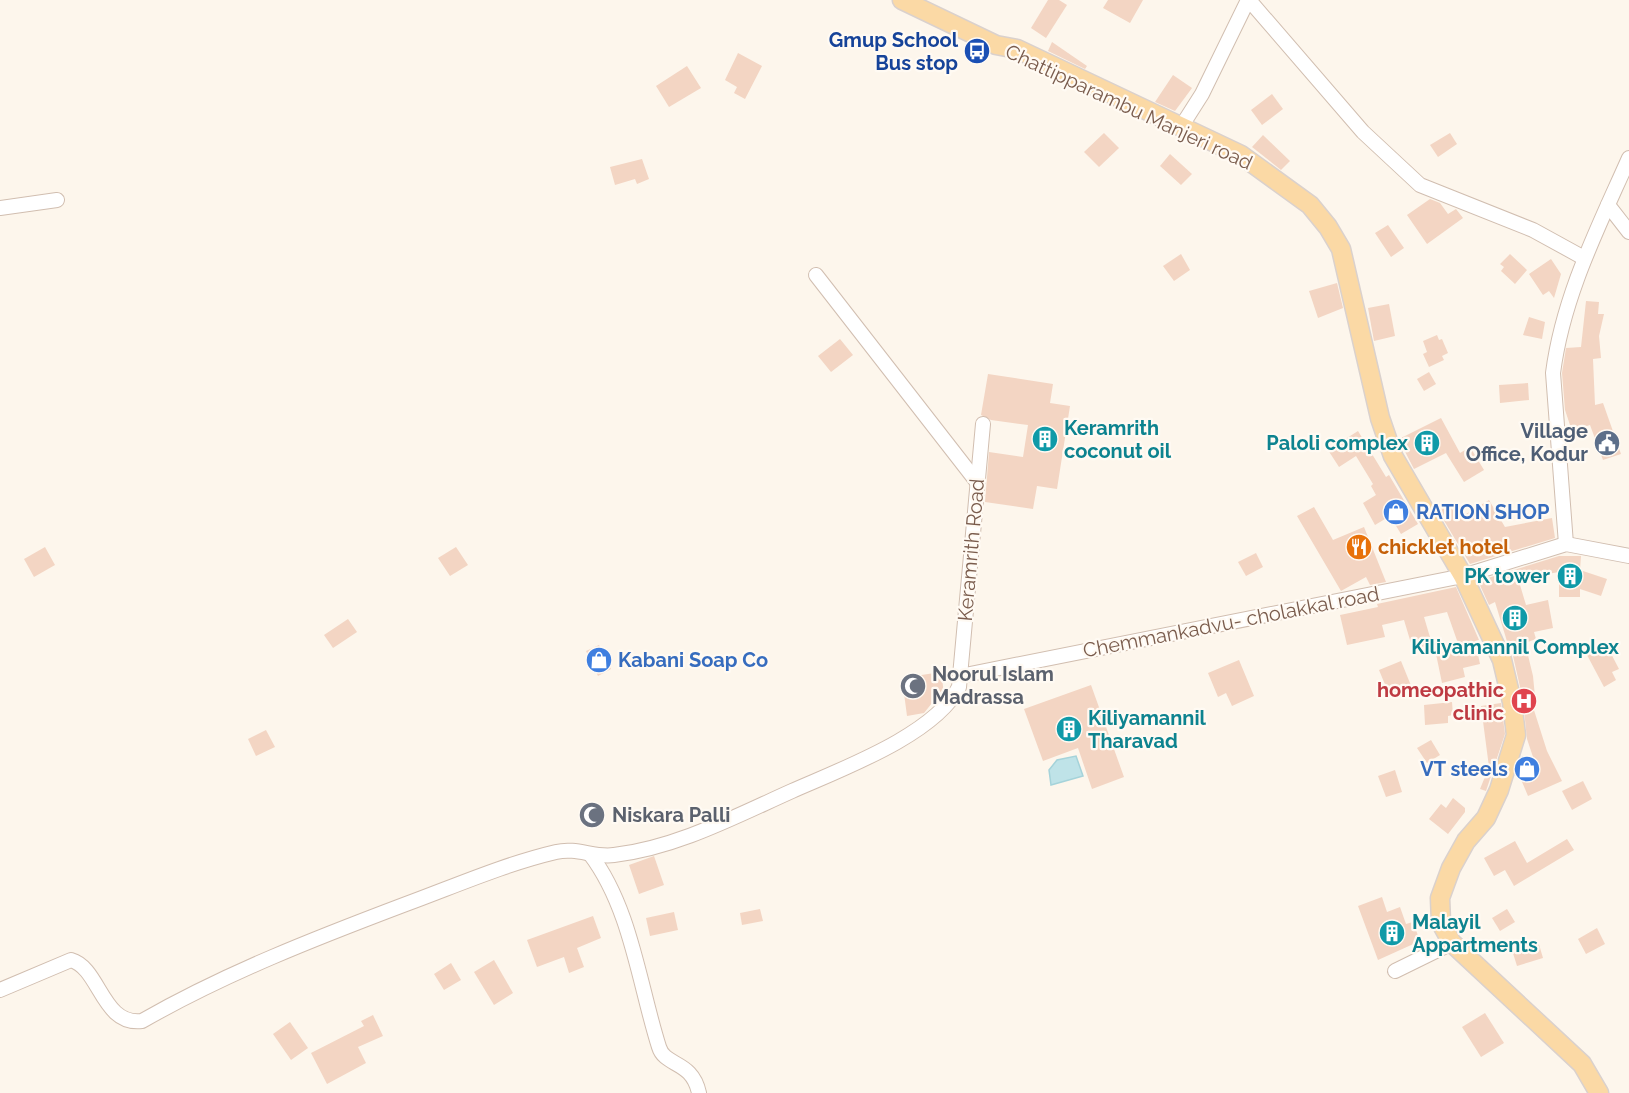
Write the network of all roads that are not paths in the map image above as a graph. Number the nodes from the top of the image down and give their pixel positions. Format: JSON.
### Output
{"nodes":[{"id":1,"x":902,"y":0,"type":"edge"},
{"id":2,"x":1248,"y":0,"type":"edge"},
{"id":3,"x":1181,"y":127,"type":"junction"},
{"id":4,"x":1629,"y":158,"type":"edge"},
{"id":5,"x":57,"y":200,"type":"dead end"},
{"id":6,"x":1608,"y":205,"type":"junction"},
{"id":7,"x":0,"y":208,"type":"edge"},
{"id":8,"x":1629,"y":232,"type":"edge"},
{"id":9,"x":1584,"y":258,"type":"junction"},
{"id":10,"x":816,"y":275,"type":"dead end"},
{"id":11,"x":983,"y":424,"type":"dead end"},
{"id":12,"x":977,"y":482,"type":"junction"},
{"id":13,"x":1566,"y":544,"type":"junction"},
{"id":14,"x":1629,"y":556,"type":"edge"},
{"id":15,"x":1463,"y":576,"type":"junction"},
{"id":16,"x":960,"y":676,"type":"junction"},
{"id":17,"x":590,"y":854,"type":"junction"},
{"id":18,"x":1452,"y":943,"type":"junction"},
{"id":19,"x":1395,"y":971,"type":"dead end"},
{"id":20,"x":0,"y":990,"type":"edge"},
{"id":21,"x":699,"y":1093,"type":"edge"},
{"id":22,"x":1599,"y":1093,"type":"edge"}],
"edges":[{"from":1,"to":3,"type":"main road","name":"Chattipparambu Manjeri road"},
{"from":2,"to":3,"type":"street"},
{"from":2,"to":9,"type":"street"},
{"from":3,"to":15,"type":"main road","name":"Chattipparambu Manjeri road"},
{"from":4,"to":6,"type":"street"},
{"from":5,"to":7,"type":"street"},
{"from":6,"to":8,"type":"street"},
{"from":6,"to":9,"type":"street"},
{"from":9,"to":13,"type":"street"},
{"from":10,"to":12,"type":"street"},
{"from":11,"to":12,"type":"street","name":"Keramrith Road"},
{"from":12,"to":16,"type":"street","name":"Keramrith Road"},
{"from":13,"to":14,"type":"street"},
{"from":13,"to":15,"type":"street","name":"Chemmankadvu- cholakkal road"},
{"from":15,"to":16,"type":"street","name":"Chemmankadvu- cholakkal road"},
{"from":15,"to":18,"type":"main road","name":"Chattipparambu Manjeri road"},
{"from":16,"to":17,"type":"street"},
{"from":17,"to":20,"type":"street"},
{"from":17,"to":21,"type":"street"},
{"from":18,"to":19,"type":"street"},
{"from":18,"to":22,"type":"main road","name":"Chattipparambu Manjeri road"}]}
